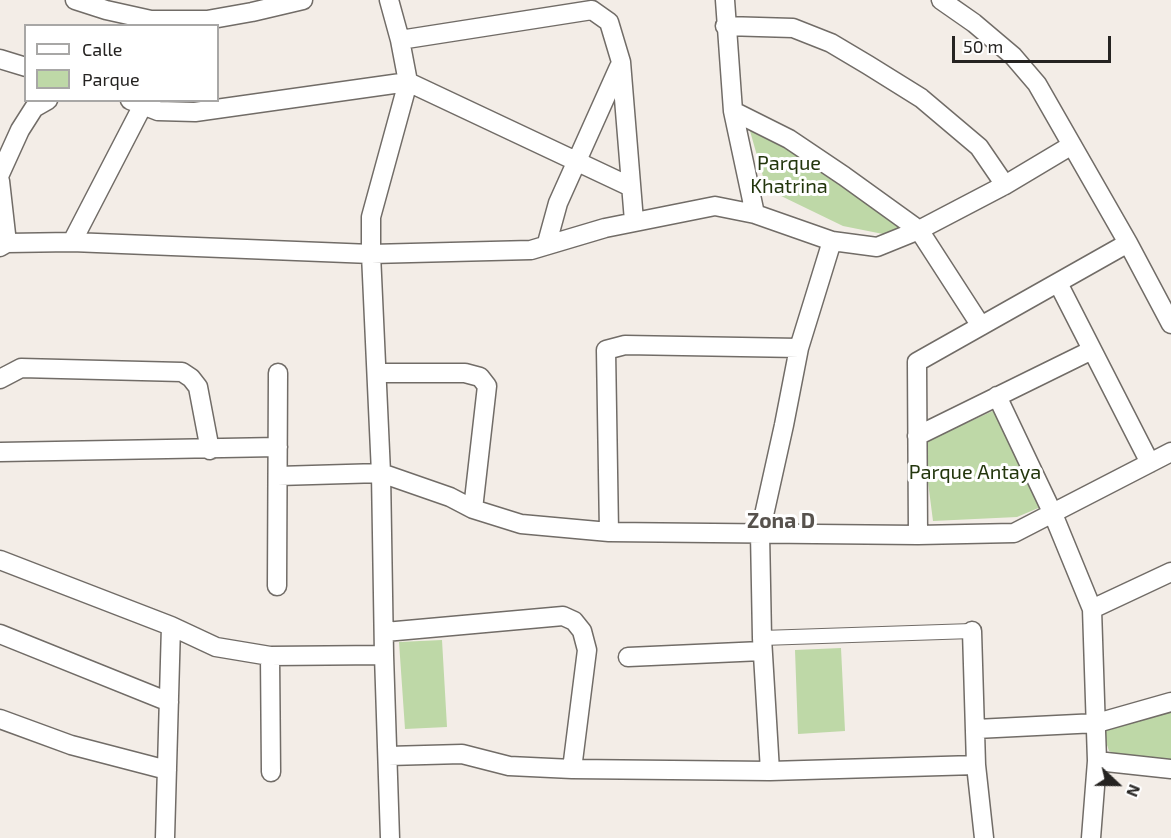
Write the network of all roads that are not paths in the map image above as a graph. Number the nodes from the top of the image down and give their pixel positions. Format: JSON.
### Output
{"nodes":[{"id":1,"x":75,"y":0,"type":"edge"},
{"id":2,"x":303,"y":0,"type":"edge"},
{"id":3,"x":389,"y":0,"type":"edge"},
{"id":4,"x":724,"y":0,"type":"edge"},
{"id":5,"x":941,"y":0,"type":"edge"},
{"id":6,"x":103,"y":18,"type":"edge"},
{"id":7,"x":725,"y":26,"type":"junction"},
{"id":8,"x":400,"y":40,"type":"junction"},
{"id":9,"x":0,"y":59,"type":"edge"},
{"id":10,"x":621,"y":62,"type":"junction"},
{"id":11,"x":24,"y":66,"type":"edge"},
{"id":12,"x":408,"y":82,"type":"junction"},
{"id":13,"x":44,"y":102,"type":"edge"},
{"id":14,"x":137,"y":103,"type":"edge"},
{"id":15,"x":733,"y":111,"type":"junction"},
{"id":16,"x":1072,"y":145,"type":"junction"},
{"id":17,"x":578,"y":162,"type":"junction"},
{"id":18,"x":0,"y":174,"type":"edge"},
{"id":19,"x":0,"y":181,"type":"edge"},
{"id":20,"x":1005,"y":185,"type":"junction"},
{"id":21,"x":631,"y":187,"type":"junction"},
{"id":22,"x":755,"y":214,"type":"junction"},
{"id":23,"x":634,"y":221,"type":"junction"},
{"id":24,"x":919,"y":230,"type":"junction"},
{"id":25,"x":832,"y":241,"type":"junction"},
{"id":26,"x":72,"y":242,"type":"junction"},
{"id":27,"x":548,"y":243,"type":"junction"},
{"id":28,"x":1128,"y":243,"type":"junction"},
{"id":29,"x":4,"y":245,"type":"edge"},
{"id":30,"x":371,"y":254,"type":"junction"},
{"id":31,"x":1058,"y":282,"type":"junction"},
{"id":32,"x":1171,"y":324,"type":"edge"},
{"id":33,"x":981,"y":326,"type":"junction"},
{"id":34,"x":799,"y":348,"type":"junction"},
{"id":35,"x":1092,"y":350,"type":"junction"},
{"id":36,"x":278,"y":373,"type":"dead end"},
{"id":37,"x":377,"y":373,"type":"junction"},
{"id":38,"x":0,"y":379,"type":"edge"},
{"id":39,"x":997,"y":396,"type":"junction"},
{"id":40,"x":917,"y":436,"type":"junction"},
{"id":41,"x":278,"y":447,"type":"junction"},
{"id":42,"x":210,"y":450,"type":"junction"},
{"id":43,"x":0,"y":452,"type":"edge"},
{"id":44,"x":1171,"y":452,"type":"edge"},
{"id":45,"x":1150,"y":463,"type":"junction"},
{"id":46,"x":381,"y":473,"type":"junction"},
{"id":47,"x":278,"y":476,"type":"junction"},
{"id":48,"x":473,"y":508,"type":"junction"},
{"id":49,"x":1053,"y":513,"type":"junction"},
{"id":50,"x":609,"y":532,"type":"junction"},
{"id":51,"x":760,"y":533,"type":"junction"},
{"id":52,"x":918,"y":535,"type":"junction"},
{"id":53,"x":0,"y":560,"type":"edge"},
{"id":54,"x":1171,"y":572,"type":"edge"},
{"id":55,"x":277,"y":585,"type":"dead end"},
{"id":56,"x":1092,"y":609,"type":"junction"},
{"id":57,"x":171,"y":626,"type":"junction"},
{"id":58,"x":972,"y":631,"type":"joint"},
{"id":59,"x":385,"y":632,"type":"junction"},
{"id":60,"x":0,"y":634,"type":"edge"},
{"id":61,"x":762,"y":645,"type":"junction"},
{"id":62,"x":384,"y":655,"type":"junction"},
{"id":63,"x":270,"y":656,"type":"junction"},
{"id":64,"x":628,"y":657,"type":"dead end"},
{"id":65,"x":169,"y":702,"type":"junction"},
{"id":66,"x":1171,"y":702,"type":"edge"},
{"id":67,"x":0,"y":718,"type":"edge"},
{"id":68,"x":1097,"y":723,"type":"junction"},
{"id":69,"x":976,"y":729,"type":"junction"},
{"id":70,"x":388,"y":756,"type":"junction"},
{"id":71,"x":1098,"y":761,"type":"junction"},
{"id":72,"x":976,"y":765,"type":"junction"},
{"id":73,"x":572,"y":768,"type":"junction"},
{"id":74,"x":1171,"y":769,"type":"edge"},
{"id":75,"x":167,"y":770,"type":"junction"},
{"id":76,"x":770,"y":771,"type":"junction"},
{"id":77,"x":271,"y":772,"type":"dead end"},
{"id":78,"x":165,"y":838,"type":"edge"},
{"id":79,"x":390,"y":838,"type":"edge"},
{"id":80,"x":984,"y":838,"type":"edge"},
{"id":81,"x":1090,"y":838,"type":"edge"}],
"edges":[{"from":1,"to":6,"type":"street"},
{"from":2,"to":6,"type":"street"},
{"from":3,"to":8,"type":"street"},
{"from":4,"to":7,"type":"street"},
{"from":5,"to":16,"type":"street"},
{"from":7,"to":15,"type":"street"},
{"from":7,"to":20,"type":"street"},
{"from":8,"to":10,"type":"street"},
{"from":8,"to":12,"type":"street"},
{"from":9,"to":11,"type":"street"},
{"from":10,"to":17,"type":"street"},
{"from":10,"to":21,"type":"street"},
{"from":12,"to":14,"type":"street"},
{"from":12,"to":17,"type":"street"},
{"from":12,"to":30,"type":"street"},
{"from":13,"to":18,"type":"street"},
{"from":14,"to":26,"type":"street"},
{"from":15,"to":22,"type":"street"},
{"from":15,"to":24,"type":"street"},
{"from":16,"to":20,"type":"street"},
{"from":16,"to":28,"type":"street"},
{"from":17,"to":21,"type":"street"},
{"from":17,"to":27,"type":"street"},
{"from":19,"to":29,"type":"street"},
{"from":20,"to":24,"type":"street"},
{"from":21,"to":23,"type":"street"},
{"from":22,"to":23,"type":"street"},
{"from":22,"to":25,"type":"street"},
{"from":23,"to":27,"type":"street"},
{"from":24,"to":25,"type":"street"},
{"from":24,"to":33,"type":"street"},
{"from":25,"to":34,"type":"street"},
{"from":26,"to":29,"type":"street"},
{"from":26,"to":30,"type":"street"},
{"from":27,"to":30,"type":"street"},
{"from":28,"to":31,"type":"street"},
{"from":28,"to":32,"type":"street"},
{"from":30,"to":37,"type":"street"},
{"from":31,"to":33,"type":"street"},
{"from":31,"to":35,"type":"street"},
{"from":33,"to":40,"type":"street"},
{"from":34,"to":50,"type":"street"},
{"from":34,"to":51,"type":"street"},
{"from":35,"to":39,"type":"street"},
{"from":35,"to":45,"type":"street"},
{"from":36,"to":41,"type":"street"},
{"from":37,"to":46,"type":"street"},
{"from":37,"to":48,"type":"street"},
{"from":38,"to":42,"type":"street"},
{"from":39,"to":40,"type":"street"},
{"from":39,"to":49,"type":"street"},
{"from":40,"to":52,"type":"street"},
{"from":41,"to":42,"type":"street"},
{"from":41,"to":47,"type":"street"},
{"from":42,"to":43,"type":"street"},
{"from":44,"to":45,"type":"street"},
{"from":45,"to":49,"type":"street"},
{"from":46,"to":47,"type":"street"},
{"from":46,"to":48,"type":"street"},
{"from":46,"to":59,"type":"street"},
{"from":47,"to":55,"type":"street"},
{"from":48,"to":50,"type":"street"},
{"from":49,"to":52,"type":"street"},
{"from":49,"to":56,"type":"street"},
{"from":50,"to":51,"type":"street"},
{"from":51,"to":52,"type":"street"},
{"from":51,"to":61,"type":"street"},
{"from":53,"to":57,"type":"street"},
{"from":54,"to":56,"type":"street"},
{"from":56,"to":68,"type":"street"},
{"from":57,"to":63,"type":"street"},
{"from":57,"to":65,"type":"street"},
{"from":58,"to":61,"type":"street"},
{"from":58,"to":69,"type":"street"},
{"from":59,"to":62,"type":"street"},
{"from":59,"to":73,"type":"street"},
{"from":60,"to":65,"type":"street"},
{"from":61,"to":64,"type":"street"},
{"from":61,"to":76,"type":"street"},
{"from":62,"to":63,"type":"street"},
{"from":62,"to":70,"type":"street"},
{"from":63,"to":77,"type":"street"},
{"from":65,"to":75,"type":"street"},
{"from":66,"to":68,"type":"street"},
{"from":67,"to":75,"type":"street"},
{"from":68,"to":69,"type":"street"},
{"from":68,"to":71,"type":"street"},
{"from":69,"to":72,"type":"street"},
{"from":70,"to":73,"type":"street"},
{"from":70,"to":79,"type":"street"},
{"from":71,"to":74,"type":"street"},
{"from":71,"to":81,"type":"street"},
{"from":72,"to":76,"type":"street"},
{"from":72,"to":80,"type":"street"},
{"from":73,"to":76,"type":"street"},
{"from":75,"to":78,"type":"street"}]}
